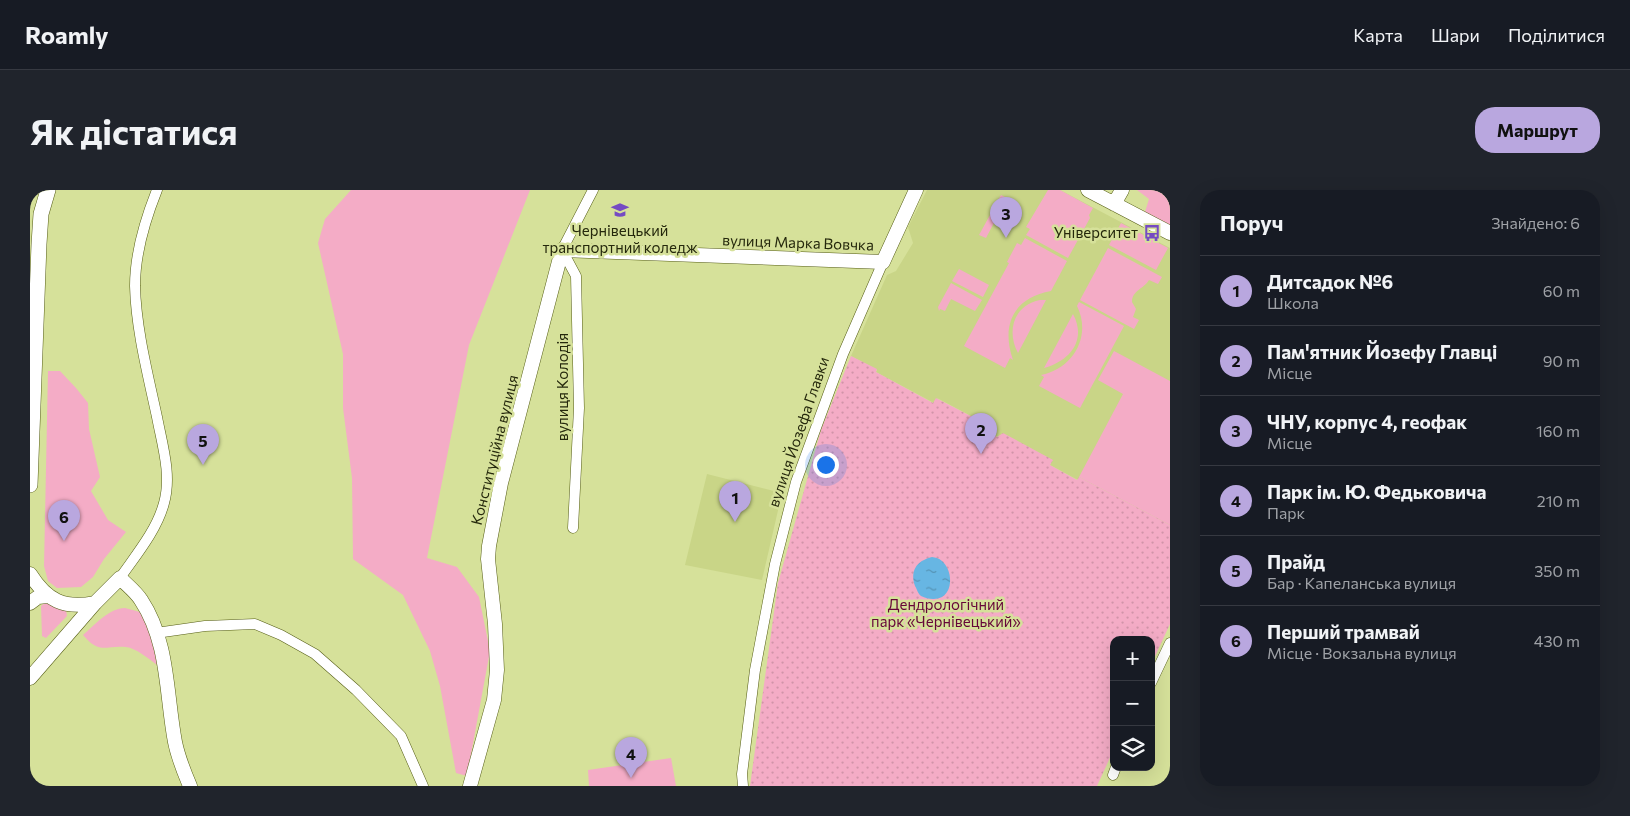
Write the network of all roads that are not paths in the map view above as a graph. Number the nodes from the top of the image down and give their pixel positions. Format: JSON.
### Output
{"nodes":[{"id":1,"x":48,"y":190,"type":"edge"},
{"id":2,"x":157,"y":190,"type":"edge"},
{"id":3,"x":593,"y":190,"type":"edge"},
{"id":4,"x":916,"y":190,"type":"edge"},
{"id":5,"x":1088,"y":190,"type":"edge"},
{"id":6,"x":1122,"y":190,"type":"edge"},
{"id":7,"x":1114,"y":204,"type":"junction"},
{"id":8,"x":1170,"y":233,"type":"edge"},
{"id":9,"x":562,"y":250,"type":"junction"},
{"id":10,"x":882,"y":262,"type":"junction"},
{"id":11,"x":30,"y":485,"type":"edge"},
{"id":12,"x":572,"y":528,"type":"dead end"},
{"id":13,"x":30,"y":574,"type":"edge"},
{"id":14,"x":120,"y":578,"type":"junction"},
{"id":15,"x":47,"y":596,"type":"junction"},
{"id":16,"x":30,"y":603,"type":"edge"},
{"id":17,"x":95,"y":603,"type":"junction"},
{"id":18,"x":156,"y":633,"type":"junction"},
{"id":19,"x":1170,"y":643,"type":"edge"},
{"id":20,"x":30,"y":678,"type":"edge"},
{"id":21,"x":1152,"y":681,"type":"edge"},
{"id":22,"x":190,"y":786,"type":"edge"},
{"id":23,"x":423,"y":786,"type":"edge"},
{"id":24,"x":470,"y":786,"type":"edge"},
{"id":25,"x":743,"y":786,"type":"edge"}],
"edges":[{"from":1,"to":11,"type":"main road"},
{"from":2,"to":14,"type":"street"},
{"from":3,"to":9,"type":"street","name":"Конституційна вулиця"},
{"from":4,"to":10,"type":"street","name":"вулиця Йозефа Главки"},
{"from":5,"to":7,"type":"street"},
{"from":6,"to":7,"type":"street"},
{"from":7,"to":8,"type":"street"},
{"from":9,"to":10,"type":"street","name":"вулиця Марка Вовчка"},
{"from":9,"to":12,"type":"street","name":"вулиця Колодія"},
{"from":9,"to":24,"type":"street","name":"Конституційна вулиця"},
{"from":10,"to":25,"type":"street","name":"вулиця Йозефа Главки"},
{"from":13,"to":15,"type":"street"},
{"from":14,"to":17,"type":"street"},
{"from":14,"to":18,"type":"street"},
{"from":15,"to":16,"type":"street"},
{"from":15,"to":17,"type":"street"},
{"from":17,"to":20,"type":"street"},
{"from":18,"to":22,"type":"street"},
{"from":18,"to":23,"type":"street"},
{"from":19,"to":21,"type":"street"}]}
